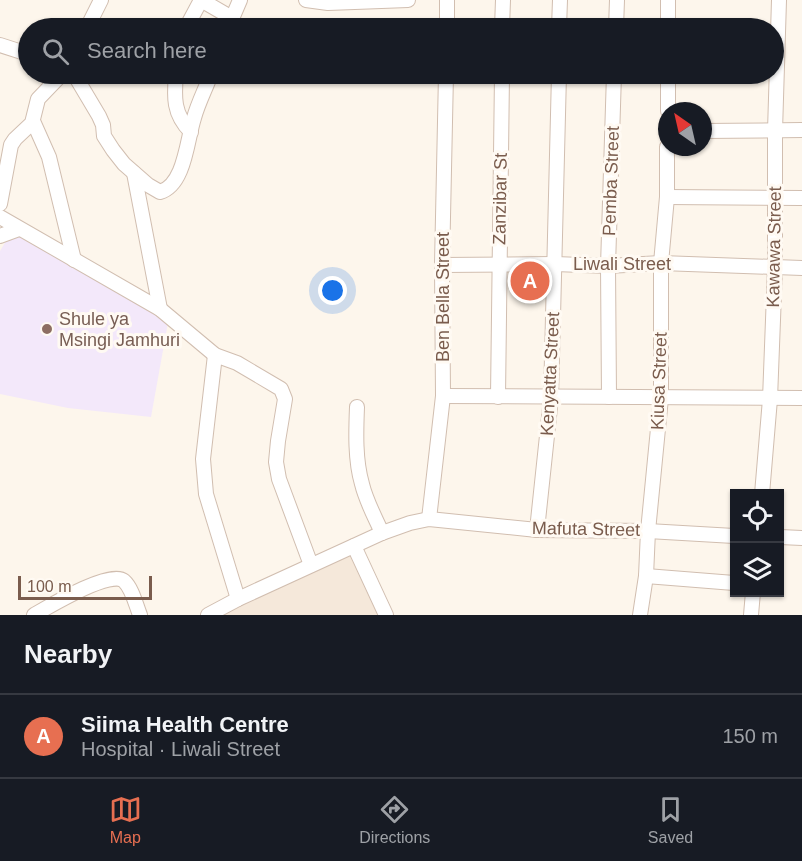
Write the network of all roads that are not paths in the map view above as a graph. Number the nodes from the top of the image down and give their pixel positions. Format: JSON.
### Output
{"nodes":[{"id":1,"x":101,"y":0,"type":"edge"},
{"id":2,"x":185,"y":0,"type":"edge"},
{"id":3,"x":240,"y":0,"type":"edge"},
{"id":4,"x":306,"y":0,"type":"edge"},
{"id":5,"x":408,"y":0,"type":"edge"},
{"id":6,"x":447,"y":0,"type":"edge"},
{"id":7,"x":503,"y":0,"type":"edge"},
{"id":8,"x":560,"y":0,"type":"edge"},
{"id":9,"x":616,"y":0,"type":"edge"},
{"id":10,"x":668,"y":0,"type":"edge"},
{"id":11,"x":779,"y":0,"type":"edge"},
{"id":12,"x":200,"y":2,"type":"edge"},
{"id":13,"x":92,"y":18,"type":"edge"},
{"id":14,"x":191,"y":18,"type":"edge"},
{"id":15,"x":223,"y":18,"type":"edge"},
{"id":16,"x":232,"y":18,"type":"edge"},
{"id":17,"x":447,"y":18,"type":"edge"},
{"id":18,"x":502,"y":18,"type":"edge"},
{"id":19,"x":559,"y":18,"type":"edge"},
{"id":20,"x":616,"y":18,"type":"edge"},
{"id":21,"x":668,"y":18,"type":"edge"},
{"id":22,"x":778,"y":18,"type":"edge"},
{"id":23,"x":0,"y":45,"type":"edge"},
{"id":24,"x":18,"y":51,"type":"edge"},
{"id":25,"x":52,"y":84,"type":"edge"},
{"id":26,"x":80,"y":84,"type":"edge"},
{"id":27,"x":175,"y":84,"type":"edge"},
{"id":28,"x":204,"y":84,"type":"edge"},
{"id":29,"x":446,"y":84,"type":"edge"},
{"id":30,"x":502,"y":84,"type":"edge"},
{"id":31,"x":558,"y":84,"type":"edge"},
{"id":32,"x":614,"y":84,"type":"edge"},
{"id":33,"x":668,"y":84,"type":"edge"},
{"id":34,"x":776,"y":84,"type":"edge"},
{"id":35,"x":668,"y":102,"type":"edge"},
{"id":36,"x":33,"y":121,"type":"junction"},
{"id":37,"x":802,"y":130,"type":"edge"},
{"id":38,"x":712,"y":131,"type":"edge"},
{"id":39,"x":775,"y":131,"type":"junction"},
{"id":40,"x":191,"y":132,"type":"junction"},
{"id":41,"x":668,"y":156,"type":"edge"},
{"id":42,"x":134,"y":173,"type":"junction"},
{"id":43,"x":667,"y":197,"type":"junction"},
{"id":44,"x":775,"y":197,"type":"junction"},
{"id":45,"x":802,"y":198,"type":"edge"},
{"id":46,"x":0,"y":204,"type":"edge"},
{"id":47,"x":0,"y":217,"type":"edge"},
{"id":48,"x":19,"y":229,"type":"junction"},
{"id":49,"x":0,"y":236,"type":"edge"},
{"id":50,"x":74,"y":260,"type":"junction"},
{"id":51,"x":662,"y":263,"type":"junction"},
{"id":52,"x":555,"y":264,"type":"junction"},
{"id":53,"x":442,"y":265,"type":"junction"},
{"id":54,"x":500,"y":265,"type":"junction"},
{"id":55,"x":608,"y":266,"type":"junction"},
{"id":56,"x":775,"y":267,"type":"junction"},
{"id":57,"x":802,"y":268,"type":"edge"},
{"id":58,"x":160,"y":309,"type":"junction"},
{"id":59,"x":215,"y":355,"type":"junction"},
{"id":60,"x":443,"y":396,"type":"junction"},
{"id":61,"x":498,"y":397,"type":"junction"},
{"id":62,"x":609,"y":397,"type":"junction"},
{"id":63,"x":551,"y":398,"type":"junction"},
{"id":64,"x":661,"y":398,"type":"junction"},
{"id":65,"x":802,"y":398,"type":"edge"},
{"id":66,"x":770,"y":399,"type":"junction"},
{"id":67,"x":357,"y":407,"type":"dead end"},
{"id":68,"x":762,"y":489,"type":"edge"},
{"id":69,"x":434,"y":519,"type":"junction"},
{"id":70,"x":537,"y":530,"type":"junction"},
{"id":71,"x":648,"y":531,"type":"junction"},
{"id":72,"x":382,"y":533,"type":"junction"},
{"id":73,"x":730,"y":536,"type":"edge"},
{"id":74,"x":784,"y":537,"type":"edge"},
{"id":75,"x":802,"y":538,"type":"edge"},
{"id":76,"x":354,"y":546,"type":"junction"},
{"id":77,"x":311,"y":565,"type":"junction"},
{"id":78,"x":646,"y":576,"type":"junction"},
{"id":79,"x":730,"y":583,"type":"edge"},
{"id":80,"x":752,"y":597,"type":"edge"},
{"id":81,"x":238,"y":599,"type":"junction"},
{"id":82,"x":34,"y":615,"type":"edge"},
{"id":83,"x":140,"y":615,"type":"edge"},
{"id":84,"x":208,"y":615,"type":"edge"},
{"id":85,"x":386,"y":615,"type":"edge"},
{"id":86,"x":640,"y":615,"type":"edge"},
{"id":87,"x":750,"y":615,"type":"edge"}],
"edges":[{"from":1,"to":13,"type":"street"},
{"from":2,"to":12,"type":"street"},
{"from":3,"to":16,"type":"street"},
{"from":4,"to":5,"type":"street"},
{"from":6,"to":17,"type":"street"},
{"from":7,"to":18,"type":"street"},
{"from":8,"to":19,"type":"street"},
{"from":9,"to":20,"type":"street"},
{"from":10,"to":21,"type":"street"},
{"from":11,"to":22,"type":"street","name":"Kawawa Street"},
{"from":12,"to":14,"type":"street"},
{"from":12,"to":15,"type":"street"},
{"from":23,"to":24,"type":"street"},
{"from":25,"to":36,"type":"street"},
{"from":26,"to":42,"type":"street"},
{"from":27,"to":40,"type":"street"},
{"from":28,"to":40,"type":"street"},
{"from":29,"to":53,"type":"street","name":"Ben Bella Street"},
{"from":30,"to":54,"type":"street","name":"Zanzibar St"},
{"from":31,"to":52,"type":"street","name":"Kenyatta Street"},
{"from":32,"to":55,"type":"street","name":"Pemba Street"},
{"from":33,"to":35,"type":"street"},
{"from":34,"to":39,"type":"street","name":"Kawawa Street"},
{"from":36,"to":46,"type":"street"},
{"from":36,"to":50,"type":"street"},
{"from":37,"to":39,"type":"street"},
{"from":38,"to":39,"type":"street"},
{"from":39,"to":44,"type":"street","name":"Kawawa Street"},
{"from":40,"to":42,"type":"street"},
{"from":41,"to":43,"type":"street","name":"Kiusa Street"},
{"from":42,"to":58,"type":"street"},
{"from":43,"to":44,"type":"street"},
{"from":43,"to":51,"type":"street","name":"Kiusa Street"},
{"from":44,"to":45,"type":"street"},
{"from":44,"to":56,"type":"street","name":"Kawawa Street"},
{"from":47,"to":48,"type":"street"},
{"from":48,"to":49,"type":"street"},
{"from":48,"to":50,"type":"street"},
{"from":50,"to":58,"type":"street"},
{"from":51,"to":55,"type":"street","name":"Liwali Street"},
{"from":51,"to":56,"type":"street","name":"Liwali Street"},
{"from":51,"to":64,"type":"street","name":"Kiusa Street"},
{"from":52,"to":54,"type":"street","name":"Liwali Street"},
{"from":52,"to":55,"type":"street","name":"Liwali Street"},
{"from":52,"to":63,"type":"street","name":"Kenyatta Street"},
{"from":53,"to":54,"type":"street","name":"Liwali Street"},
{"from":53,"to":60,"type":"street","name":"Ben Bella Street"},
{"from":54,"to":61,"type":"street","name":"Zanzibar St"},
{"from":55,"to":62,"type":"street","name":"Pemba Street"},
{"from":56,"to":57,"type":"street","name":"Liwali Street"},
{"from":56,"to":66,"type":"street","name":"Kawawa Street"},
{"from":58,"to":59,"type":"street"},
{"from":59,"to":77,"type":"street"},
{"from":59,"to":81,"type":"street"},
{"from":60,"to":61,"type":"street"},
{"from":60,"to":69,"type":"street","name":"Ben Bella Street"},
{"from":61,"to":63,"type":"street"},
{"from":62,"to":63,"type":"street"},
{"from":62,"to":64,"type":"street"},
{"from":63,"to":70,"type":"street","name":"Kenyatta Street"},
{"from":64,"to":66,"type":"street"},
{"from":64,"to":71,"type":"street","name":"Kiusa Street"},
{"from":65,"to":66,"type":"street"},
{"from":66,"to":68,"type":"street","name":"Kawawa Street"},
{"from":67,"to":72,"type":"street"},
{"from":69,"to":70,"type":"street","name":"Mafuta Street"},
{"from":69,"to":72,"type":"street"},
{"from":70,"to":71,"type":"street","name":"Mafuta Street"},
{"from":71,"to":73,"type":"street","name":"Mafuta Street"},
{"from":71,"to":78,"type":"street","name":"Kiusa Street"},
{"from":72,"to":76,"type":"street"},
{"from":74,"to":75,"type":"street"},
{"from":76,"to":77,"type":"street"},
{"from":76,"to":85,"type":"street"},
{"from":77,"to":81,"type":"street"},
{"from":78,"to":79,"type":"street"},
{"from":78,"to":86,"type":"street","name":"Kiusa Street"},
{"from":80,"to":87,"type":"street"},
{"from":81,"to":84,"type":"street"},
{"from":82,"to":83,"type":"street"}]}
